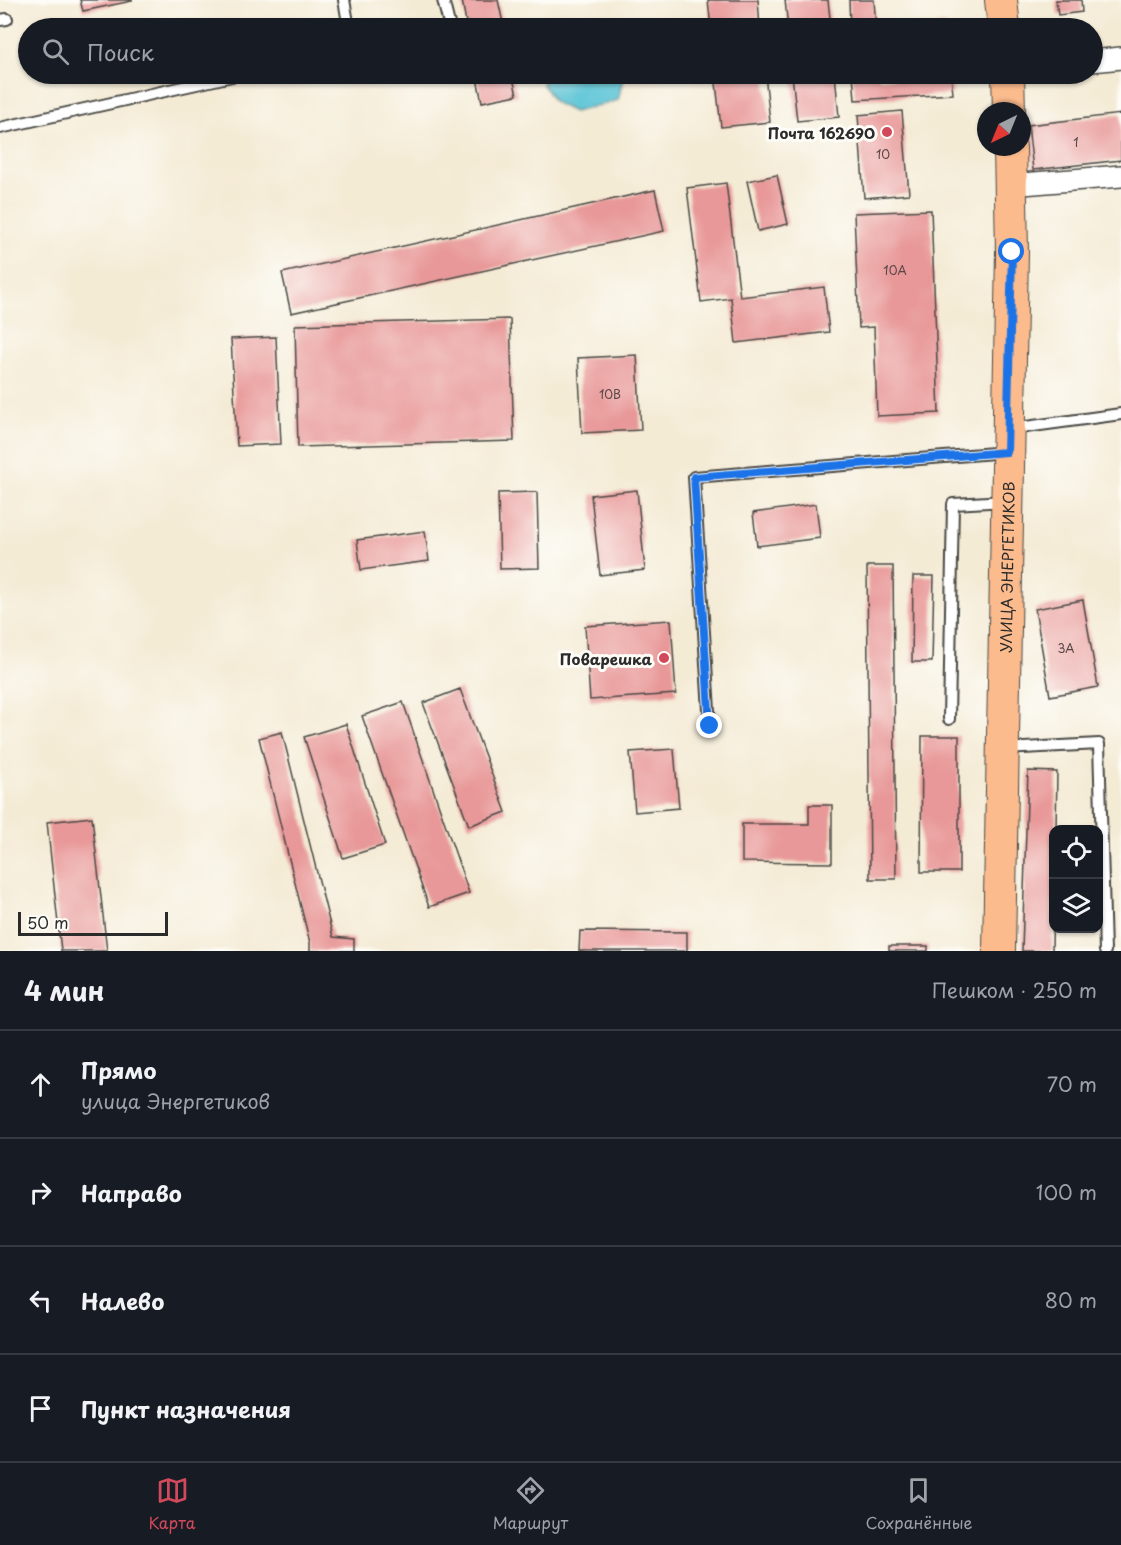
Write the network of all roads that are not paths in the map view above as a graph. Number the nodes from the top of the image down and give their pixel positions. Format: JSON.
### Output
{"nodes":[{"id":1,"x":344,"y":0,"type":"edge"},
{"id":2,"x":443,"y":0,"type":"edge"},
{"id":3,"x":1000,"y":0,"type":"edge"},
{"id":4,"x":347,"y":18,"type":"edge"},
{"id":5,"x":448,"y":18,"type":"edge"},
{"id":6,"x":1003,"y":18,"type":"edge"},
{"id":7,"x":1121,"y":58,"type":"edge"},
{"id":8,"x":1103,"y":60,"type":"edge"},
{"id":9,"x":196,"y":84,"type":"edge"},
{"id":10,"x":1008,"y":84,"type":"edge"},
{"id":11,"x":1009,"y":102,"type":"edge"},
{"id":12,"x":0,"y":128,"type":"edge"},
{"id":13,"x":1010,"y":156,"type":"edge"},
{"id":14,"x":1121,"y":176,"type":"edge"},
{"id":15,"x":1010,"y":185,"type":"junction"},
{"id":16,"x":1121,"y":414,"type":"edge"},
{"id":17,"x":1007,"y":441,"type":"junction"},
{"id":18,"x":1006,"y":501,"type":"junction"},
{"id":19,"x":949,"y":719,"type":"dead end"},
{"id":20,"x":710,"y":726,"type":"dead end"},
{"id":21,"x":1002,"y":749,"type":"junction"},
{"id":22,"x":999,"y":951,"type":"edge"},
{"id":23,"x":1105,"y":951,"type":"edge"}],
"edges":[{"from":1,"to":4,"type":"lane"},
{"from":2,"to":5,"type":"lane"},
{"from":3,"to":6,"type":"main road"},
{"from":7,"to":8,"type":"street"},
{"from":9,"to":12,"type":"lane"},
{"from":10,"to":11,"type":"main road"},
{"from":13,"to":15,"type":"main road","name":"УЛИЦА ЭНЕРГЕТИКОВ"},
{"from":14,"to":15,"type":"street"},
{"from":15,"to":17,"type":"main road","name":"УЛИЦА ЭНЕРГЕТИКОВ"},
{"from":16,"to":17,"type":"lane"},
{"from":17,"to":18,"type":"main road","name":"УЛИЦА ЭНЕРГЕТИКОВ"},
{"from":17,"to":20,"type":"lane"},
{"from":18,"to":19,"type":"lane"},
{"from":18,"to":21,"type":"main road","name":"УЛИЦА ЭНЕРГЕТИКОВ"},
{"from":21,"to":22,"type":"main road","name":"УЛИЦА ЭНЕРГЕТИКОВ"},
{"from":21,"to":23,"type":"lane"}]}
